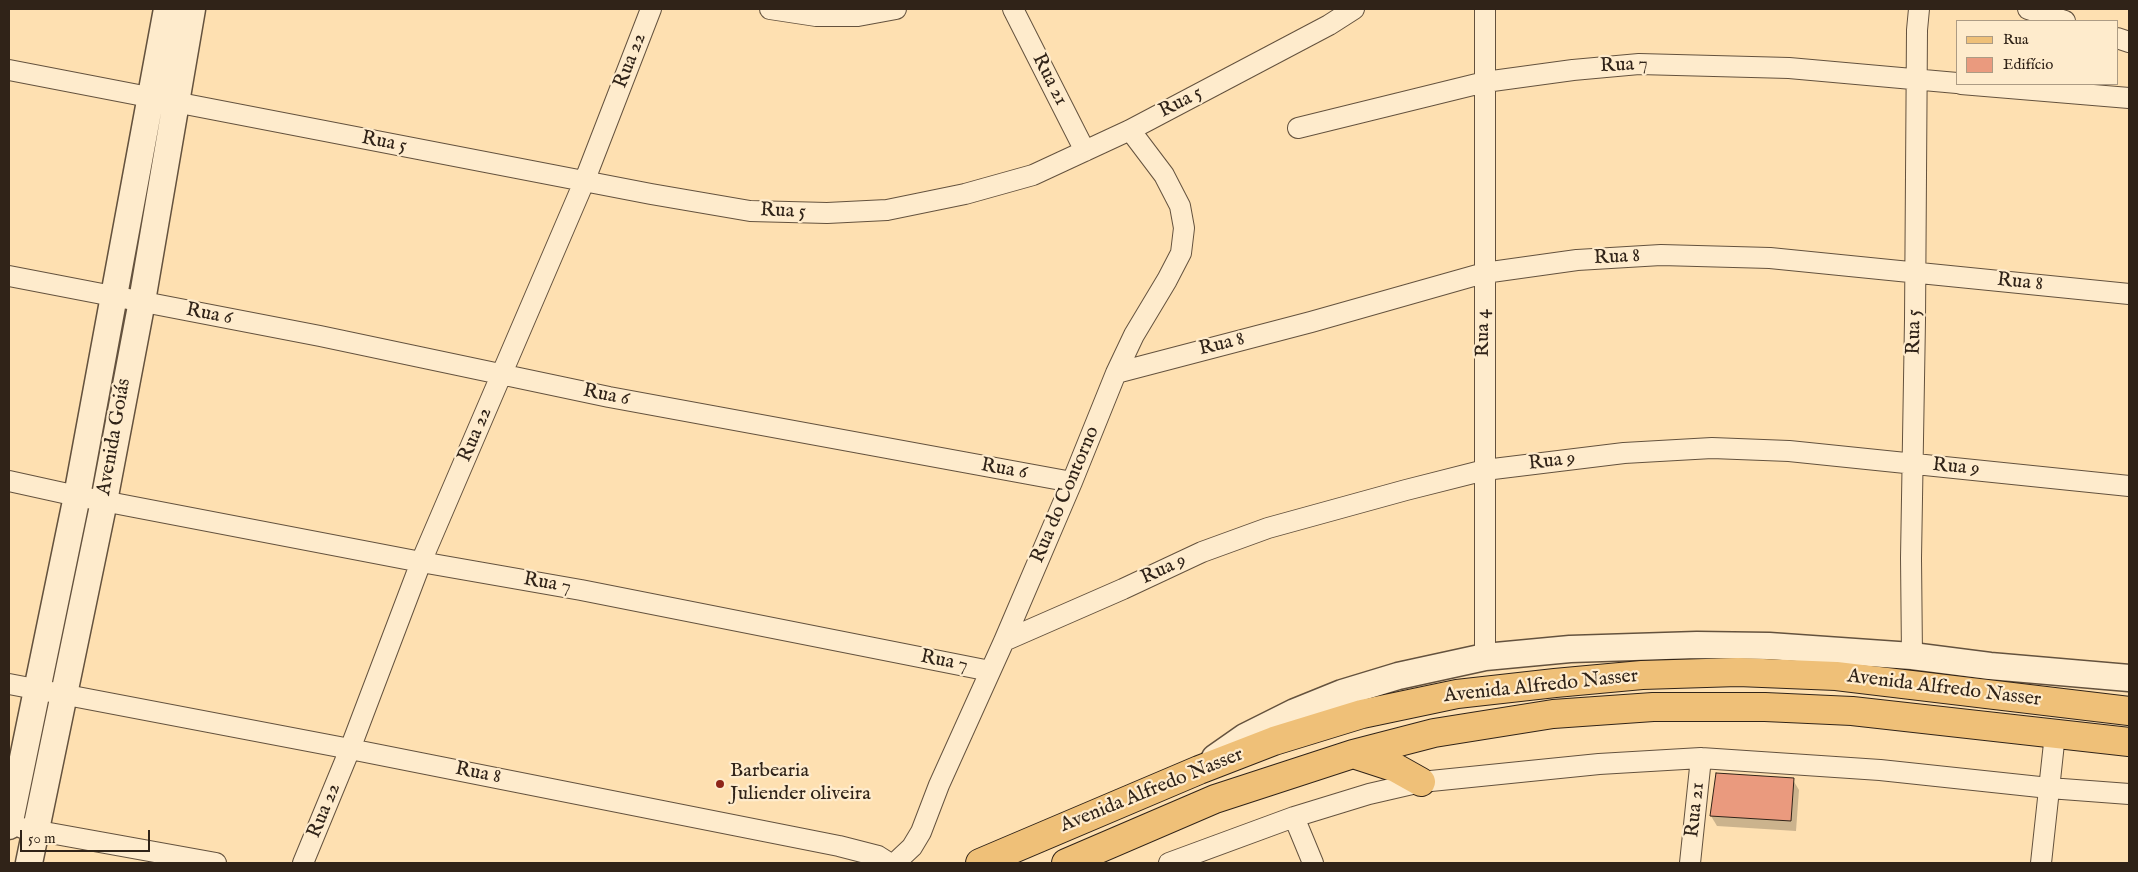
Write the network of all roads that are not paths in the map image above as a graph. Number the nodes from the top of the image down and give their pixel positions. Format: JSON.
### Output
{"nodes":[{"id":1,"x":167,"y":9,"type":"edge"},
{"id":2,"x":192,"y":9,"type":"edge"},
{"id":3,"x":652,"y":9,"type":"edge"},
{"id":4,"x":770,"y":9,"type":"edge"},
{"id":5,"x":896,"y":9,"type":"edge"},
{"id":6,"x":1013,"y":9,"type":"edge"},
{"id":7,"x":1354,"y":9,"type":"edge"},
{"id":8,"x":1485,"y":9,"type":"edge"},
{"id":9,"x":1920,"y":9,"type":"edge"},
{"id":10,"x":2028,"y":9,"type":"edge"},
{"id":11,"x":2062,"y":20,"type":"edge"},
{"id":12,"x":9,"y":70,"type":"edge"},
{"id":13,"x":1917,"y":80,"type":"junction"},
{"id":14,"x":1485,"y":82,"type":"junction"},
{"id":15,"x":1956,"y":83,"type":"edge"},
{"id":16,"x":1973,"y":85,"type":"edge"},
{"id":17,"x":150,"y":98,"type":"junction"},
{"id":18,"x":2129,"y":98,"type":"edge"},
{"id":19,"x":176,"y":102,"type":"junction"},
{"id":20,"x":1298,"y":128,"type":"dead end"},
{"id":21,"x":1130,"y":130,"type":"junction"},
{"id":22,"x":1085,"y":150,"type":"junction"},
{"id":23,"x":584,"y":182,"type":"junction"},
{"id":24,"x":1484,"y":273,"type":"junction"},
{"id":25,"x":1916,"y":273,"type":"junction"},
{"id":26,"x":9,"y":276,"type":"edge"},
{"id":27,"x":2129,"y":294,"type":"edge"},
{"id":28,"x":115,"y":296,"type":"junction"},
{"id":29,"x":142,"y":302,"type":"junction"},
{"id":30,"x":1116,"y":373,"type":"junction"},
{"id":31,"x":502,"y":375,"type":"junction"},
{"id":32,"x":1912,"y":464,"type":"junction"},
{"id":33,"x":1485,"y":470,"type":"junction"},
{"id":34,"x":9,"y":481,"type":"edge"},
{"id":35,"x":1072,"y":482,"type":"junction"},
{"id":36,"x":2129,"y":486,"type":"edge"},
{"id":37,"x":77,"y":496,"type":"junction"},
{"id":38,"x":104,"y":501,"type":"junction"},
{"id":39,"x":422,"y":562,"type":"junction"},
{"id":40,"x":1004,"y":641,"type":"junction"},
{"id":41,"x":1912,"y":656,"type":"junction"},
{"id":42,"x":1485,"y":657,"type":"junction"},
{"id":43,"x":1990,"y":666,"type":"junction"},
{"id":44,"x":990,"y":671,"type":"junction"},
{"id":45,"x":2129,"y":678,"type":"edge"},
{"id":46,"x":9,"y":684,"type":"edge"},
{"id":47,"x":38,"y":690,"type":"junction"},
{"id":48,"x":1986,"y":694,"type":"junction"},
{"id":49,"x":64,"y":695,"type":"junction"},
{"id":50,"x":2129,"y":711,"type":"edge"},
{"id":51,"x":2055,"y":734,"type":"junction"},
{"id":52,"x":2129,"y":742,"type":"edge"},
{"id":53,"x":350,"y":749,"type":"junction"},
{"id":54,"x":1353,"y":754,"type":"junction"},
{"id":55,"x":1701,"y":758,"type":"junction"},
{"id":56,"x":1199,"y":770,"type":"junction"},
{"id":57,"x":1422,"y":782,"type":"junction"},
{"id":58,"x":2049,"y":788,"type":"junction"},
{"id":59,"x":2129,"y":794,"type":"edge"},
{"id":60,"x":1294,"y":817,"type":"junction"},
{"id":61,"x":9,"y":825,"type":"edge"},
{"id":62,"x":36,"y":831,"type":"junction"},
{"id":63,"x":30,"y":863,"type":"edge"},
{"id":64,"x":216,"y":863,"type":"edge"},
{"id":65,"x":303,"y":863,"type":"edge"},
{"id":66,"x":889,"y":863,"type":"edge"},
{"id":67,"x":895,"y":863,"type":"edge"},
{"id":68,"x":980,"y":863,"type":"edge"},
{"id":69,"x":1066,"y":863,"type":"edge"},
{"id":70,"x":1169,"y":863,"type":"edge"},
{"id":71,"x":1313,"y":863,"type":"edge"},
{"id":72,"x":1690,"y":863,"type":"edge"},
{"id":73,"x":2041,"y":863,"type":"edge"}],
"edges":[{"from":1,"to":17,"type":"street","name":"Avenida Goiás"},
{"from":2,"to":19,"type":"street","name":"Avenida Goiás"},
{"from":3,"to":23,"type":"street","name":"Rua 22"},
{"from":4,"to":5,"type":"street"},
{"from":6,"to":22,"type":"street","name":"Rua 21"},
{"from":7,"to":21,"type":"street","name":"Rua 5"},
{"from":8,"to":14,"type":"street","name":"Rua 4"},
{"from":9,"to":13,"type":"street","name":"Rua 5"},
{"from":10,"to":11,"type":"street"},
{"from":12,"to":17,"type":"street"},
{"from":13,"to":14,"type":"street","name":"Rua 7"},
{"from":13,"to":15,"type":"street","name":"Rua 7"},
{"from":13,"to":25,"type":"street","name":"Rua 5"},
{"from":14,"to":20,"type":"street","name":"Rua 7"},
{"from":14,"to":24,"type":"street","name":"Rua 4"},
{"from":16,"to":18,"type":"street"},
{"from":17,"to":19,"type":"street","name":"Rua 5"},
{"from":17,"to":28,"type":"street","name":"Avenida Goiás"},
{"from":19,"to":23,"type":"street","name":"Rua 5"},
{"from":19,"to":29,"type":"street","name":"Avenida Goiás"},
{"from":21,"to":22,"type":"street","name":"Rua 5"},
{"from":21,"to":30,"type":"street","name":"Rua do Contorno"},
{"from":22,"to":23,"type":"street","name":"Rua 5"},
{"from":23,"to":31,"type":"street","name":"Rua 22"},
{"from":24,"to":25,"type":"street","name":"Rua 8"},
{"from":24,"to":30,"type":"street","name":"Rua 8"},
{"from":24,"to":33,"type":"street","name":"Rua 4"},
{"from":25,"to":27,"type":"street","name":"Rua 8"},
{"from":25,"to":32,"type":"street","name":"Rua 5"},
{"from":26,"to":28,"type":"street"},
{"from":28,"to":29,"type":"street","name":"Rua 6"},
{"from":28,"to":37,"type":"street","name":"Avenida Goiás"},
{"from":29,"to":31,"type":"street","name":"Rua 6"},
{"from":29,"to":38,"type":"street","name":"Avenida Goiás"},
{"from":30,"to":35,"type":"street","name":"Rua do Contorno"},
{"from":31,"to":35,"type":"street","name":"Rua 6"},
{"from":31,"to":39,"type":"street","name":"Rua 22"},
{"from":32,"to":33,"type":"street","name":"Rua 9"},
{"from":32,"to":36,"type":"street","name":"Rua 9"},
{"from":32,"to":41,"type":"street","name":"Rua 5"},
{"from":33,"to":40,"type":"street","name":"Rua 9"},
{"from":33,"to":42,"type":"street","name":"Rua 4"},
{"from":34,"to":37,"type":"street"},
{"from":35,"to":40,"type":"street","name":"Rua do Contorno"},
{"from":37,"to":38,"type":"street","name":"Rua 7"},
{"from":37,"to":47,"type":"street","name":"Avenida Goiás"},
{"from":38,"to":39,"type":"street","name":"Rua 7"},
{"from":38,"to":49,"type":"street","name":"Avenida Goiás"},
{"from":39,"to":44,"type":"street","name":"Rua 7"},
{"from":39,"to":53,"type":"street","name":"Rua 22"},
{"from":40,"to":44,"type":"street","name":"Rua do Contorno"},
{"from":41,"to":42,"type":"street"},
{"from":41,"to":43,"type":"street"},
{"from":42,"to":56,"type":"street"},
{"from":43,"to":45,"type":"street"},
{"from":43,"to":48,"type":"street"},
{"from":44,"to":67,"type":"street","name":"Rua do Contorno"},
{"from":46,"to":47,"type":"street"},
{"from":47,"to":49,"type":"street","name":"Rua 8"},
{"from":47,"to":61,"type":"street","name":"Avenida Goiás"},
{"from":48,"to":50,"type":"main road","name":"Avenida Alfredo Nasser"},
{"from":48,"to":56,"type":"main road","name":"Avenida Alfredo Nasser"},
{"from":49,"to":53,"type":"street","name":"Rua 8"},
{"from":49,"to":62,"type":"street","name":"Avenida Goiás"},
{"from":51,"to":52,"type":"main road","name":"Avenida Alfredo Nasser"},
{"from":51,"to":54,"type":"main road","name":"Avenida Alfredo Nasser"},
{"from":51,"to":58,"type":"street"},
{"from":53,"to":65,"type":"street","name":"Rua 22"},
{"from":53,"to":66,"type":"street","name":"Rua 8"},
{"from":54,"to":57,"type":"main road"},
{"from":54,"to":69,"type":"main road","name":"Avenida Alfredo Nasser"},
{"from":55,"to":57,"type":"street"},
{"from":55,"to":58,"type":"street"},
{"from":55,"to":72,"type":"street","name":"Rua 21"},
{"from":56,"to":68,"type":"main road","name":"Avenida Alfredo Nasser"},
{"from":57,"to":60,"type":"street"},
{"from":58,"to":59,"type":"street"},
{"from":58,"to":73,"type":"street"},
{"from":60,"to":70,"type":"street"},
{"from":60,"to":71,"type":"street"},
{"from":61,"to":62,"type":"street"},
{"from":62,"to":63,"type":"street","name":"Avenida Goiás"},
{"from":62,"to":64,"type":"street"}]}
